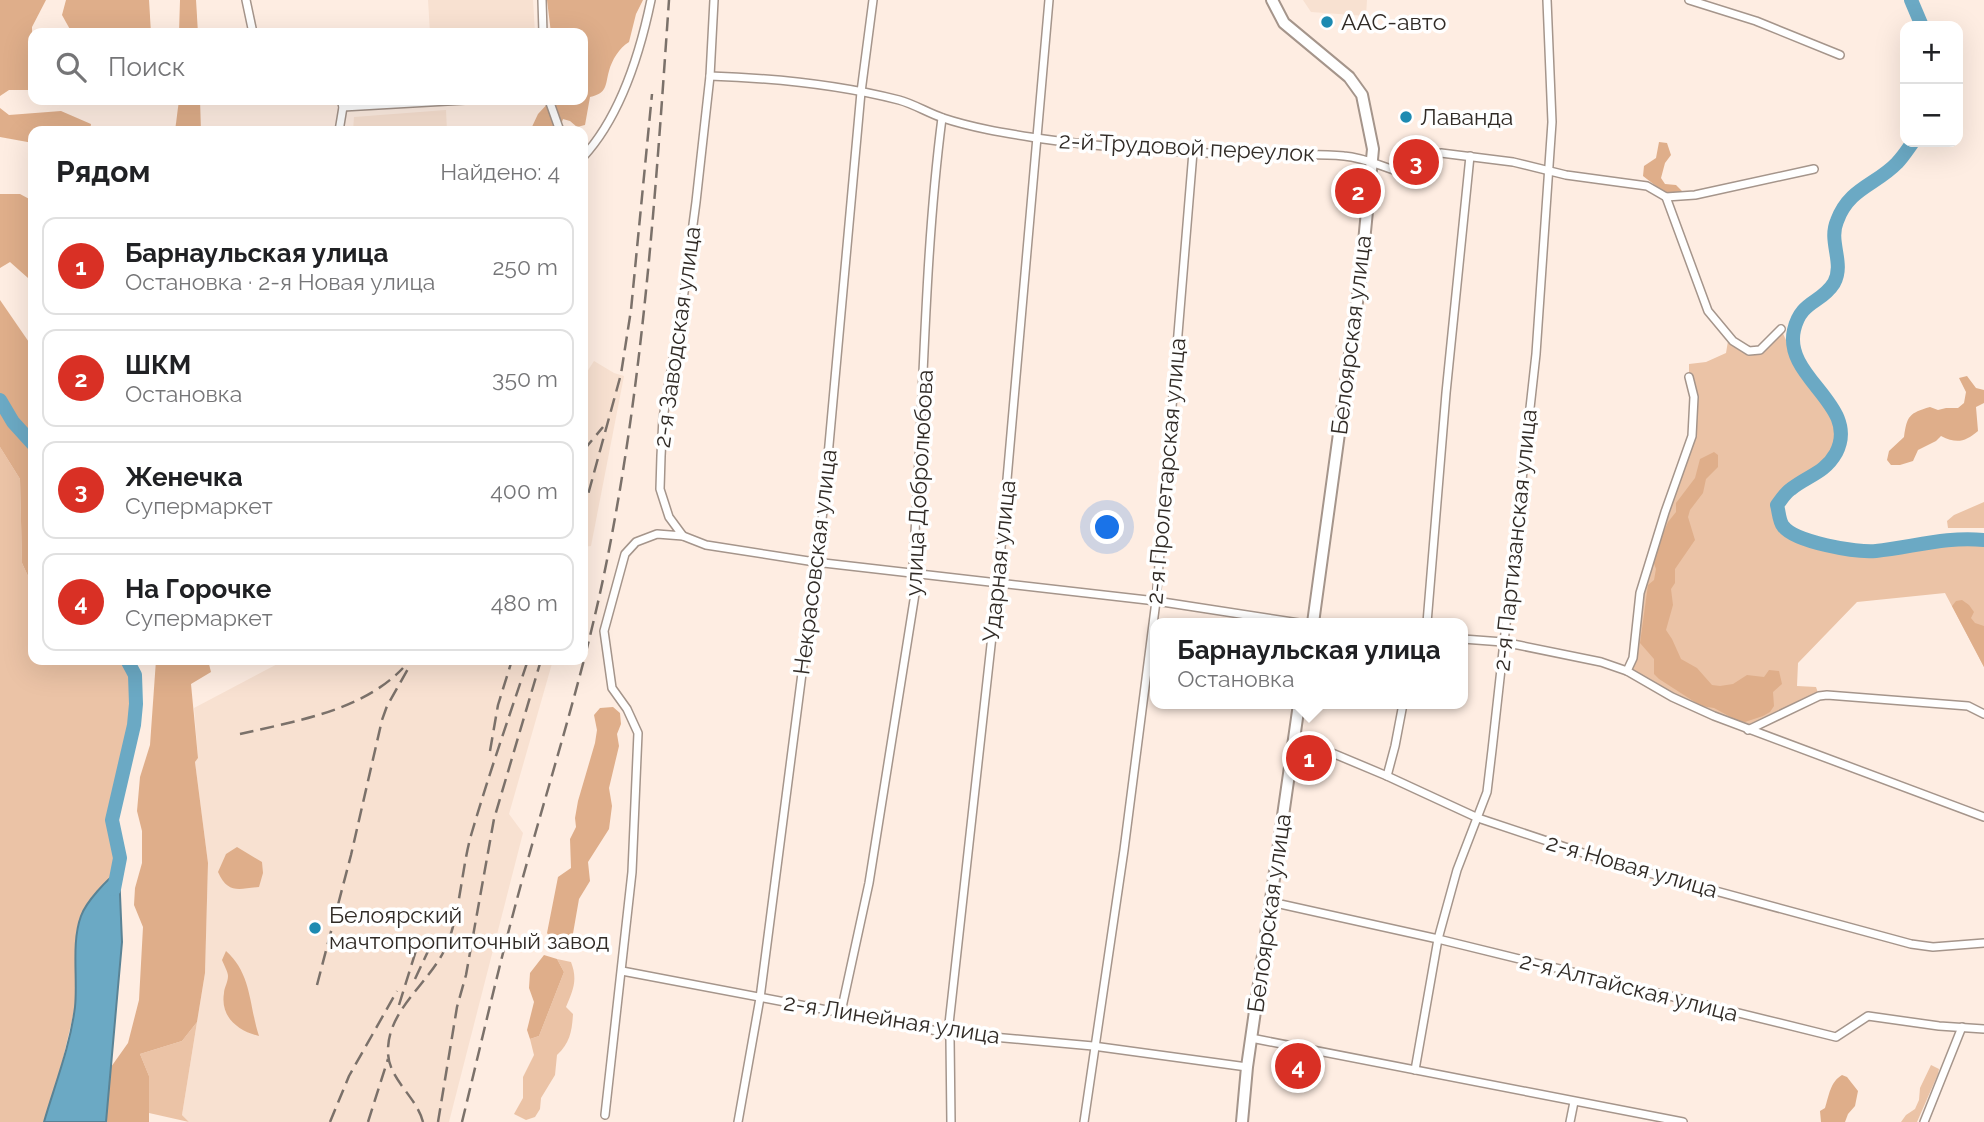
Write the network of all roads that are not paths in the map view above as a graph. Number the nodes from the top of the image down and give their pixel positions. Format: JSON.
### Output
{"nodes":[{"id":1,"x":246,"y":0,"type":"edge"},
{"id":2,"x":542,"y":0,"type":"edge"},
{"id":3,"x":651,"y":0,"type":"edge"},
{"id":4,"x":714,"y":0,"type":"edge"},
{"id":5,"x":873,"y":0,"type":"edge"},
{"id":6,"x":1049,"y":0,"type":"edge"},
{"id":7,"x":1272,"y":0,"type":"edge"},
{"id":8,"x":1547,"y":0,"type":"edge"},
{"id":9,"x":1689,"y":0,"type":"edge"},
{"id":10,"x":252,"y":28,"type":"edge"},
{"id":11,"x":543,"y":28,"type":"edge"},
{"id":12,"x":1840,"y":55,"type":"dead end"},
{"id":13,"x":710,"y":76,"type":"junction"},
{"id":14,"x":861,"y":92,"type":"junction"},
{"id":15,"x":342,"y":105,"type":"edge"},
{"id":16,"x":551,"y":105,"type":"edge"},
{"id":17,"x":942,"y":118,"type":"junction"},
{"id":18,"x":339,"y":126,"type":"edge"},
{"id":19,"x":558,"y":126,"type":"edge"},
{"id":20,"x":1037,"y":138,"type":"junction"},
{"id":21,"x":588,"y":151,"type":"edge"},
{"id":22,"x":1193,"y":152,"type":"junction"},
{"id":23,"x":1470,"y":156,"type":"junction"},
{"id":24,"x":1373,"y":161,"type":"junction"},
{"id":25,"x":1814,"y":169,"type":"dead end"},
{"id":26,"x":1549,"y":170,"type":"junction"},
{"id":27,"x":1666,"y":197,"type":"junction"},
{"id":28,"x":1781,"y":329,"type":"dead end"},
{"id":29,"x":1689,"y":377,"type":"dead end"},
{"id":30,"x":683,"y":536,"type":"junction"},
{"id":31,"x":815,"y":562,"type":"junction"},
{"id":32,"x":918,"y":575,"type":"junction"},
{"id":33,"x":998,"y":582,"type":"junction"},
{"id":34,"x":1156,"y":601,"type":"junction"},
{"id":35,"x":1154,"y":618,"type":"edge"},
{"id":36,"x":1266,"y":618,"type":"edge"},
{"id":37,"x":1314,"y":618,"type":"edge"},
{"id":38,"x":1427,"y":618,"type":"edge"},
{"id":39,"x":1468,"y":639,"type":"edge"},
{"id":40,"x":1503,"y":642,"type":"junction"},
{"id":41,"x":1150,"y":648,"type":"edge"},
{"id":42,"x":1627,"y":671,"type":"junction"},
{"id":43,"x":1299,"y":709,"type":"edge"},
{"id":44,"x":1402,"y":709,"type":"edge"},
{"id":45,"x":1984,"y":714,"type":"edge"},
{"id":46,"x":1748,"y":730,"type":"junction"},
{"id":47,"x":1294,"y":737,"type":"junction"},
{"id":48,"x":1387,"y":776,"type":"junction"},
{"id":49,"x":1984,"y":817,"type":"edge"},
{"id":50,"x":1478,"y":818,"type":"junction"},
{"id":51,"x":1271,"y":902,"type":"junction"},
{"id":52,"x":1437,"y":939,"type":"junction"},
{"id":53,"x":1984,"y":943,"type":"edge"},
{"id":54,"x":622,"y":971,"type":"junction"},
{"id":55,"x":760,"y":998,"type":"junction"},
{"id":56,"x":841,"y":1012,"type":"junction"},
{"id":57,"x":1962,"y":1027,"type":"junction"},
{"id":58,"x":1984,"y":1029,"type":"edge"},
{"id":59,"x":948,"y":1033,"type":"junction"},
{"id":60,"x":1251,"y":1038,"type":"junction"},
{"id":61,"x":1093,"y":1046,"type":"junction"},
{"id":62,"x":1247,"y":1067,"type":"junction"},
{"id":63,"x":1415,"y":1070,"type":"junction"},
{"id":64,"x":1574,"y":1102,"type":"junction"},
{"id":65,"x":605,"y":1115,"type":"dead end"},
{"id":66,"x":738,"y":1122,"type":"edge"},
{"id":67,"x":951,"y":1122,"type":"edge"},
{"id":68,"x":1084,"y":1122,"type":"edge"},
{"id":69,"x":1241,"y":1122,"type":"edge"},
{"id":70,"x":1570,"y":1122,"type":"edge"},
{"id":71,"x":1683,"y":1122,"type":"edge"},
{"id":72,"x":1924,"y":1122,"type":"edge"}],
"edges":[{"from":1,"to":10,"type":"street"},
{"from":2,"to":11,"type":"street"},
{"from":3,"to":21,"type":"street"},
{"from":4,"to":13,"type":"street","name":"2-я Заводская улица"},
{"from":5,"to":14,"type":"street","name":"Некрасовская улица"},
{"from":6,"to":20,"type":"street","name":"Ударная улица"},
{"from":7,"to":24,"type":"street","name":"Белоярская улица"},
{"from":8,"to":26,"type":"street","name":"2-я Партизанская улица"},
{"from":9,"to":12,"type":"street"},
{"from":13,"to":14,"type":"street","name":"2-й Трудовой переулок"},
{"from":13,"to":30,"type":"street","name":"2-я Заводская улица"},
{"from":14,"to":17,"type":"street","name":"2-й Трудовой переулок"},
{"from":14,"to":31,"type":"street","name":"Некрасовская улица"},
{"from":15,"to":18,"type":"street"},
{"from":16,"to":19,"type":"street"},
{"from":17,"to":20,"type":"street","name":"2-й Трудовой переулок"},
{"from":17,"to":32,"type":"street","name":"улица Добролюбова"},
{"from":20,"to":22,"type":"street","name":"2-й Трудовой переулок"},
{"from":20,"to":33,"type":"street","name":"Ударная улица"},
{"from":22,"to":24,"type":"street","name":"2-й Трудовой переулок"},
{"from":22,"to":34,"type":"street","name":"2-я Пролетарская улица"},
{"from":23,"to":24,"type":"street","name":"2-й Трудовой переулок"},
{"from":23,"to":26,"type":"street","name":"2-й Трудовой переулок"},
{"from":23,"to":38,"type":"street"},
{"from":24,"to":37,"type":"street","name":"Белоярская улица"},
{"from":25,"to":27,"type":"street","name":"2-й Трудовой переулок"},
{"from":26,"to":27,"type":"street","name":"2-й Трудовой переулок"},
{"from":26,"to":40,"type":"street","name":"2-я Партизанская улица"},
{"from":27,"to":28,"type":"street"},
{"from":29,"to":42,"type":"street"},
{"from":30,"to":31,"type":"street"},
{"from":30,"to":54,"type":"street"},
{"from":31,"to":32,"type":"street"},
{"from":31,"to":55,"type":"street","name":"Некрасовская улица"},
{"from":32,"to":33,"type":"street"},
{"from":32,"to":56,"type":"street","name":"улица Добролюбова"},
{"from":33,"to":34,"type":"street"},
{"from":33,"to":59,"type":"street","name":"Ударная улица"},
{"from":34,"to":35,"type":"street","name":"2-я Пролетарская улица"},
{"from":34,"to":36,"type":"street"},
{"from":39,"to":40,"type":"street"},
{"from":40,"to":42,"type":"street"},
{"from":40,"to":50,"type":"street","name":"2-я Партизанская улица"},
{"from":41,"to":61,"type":"street","name":"2-я Пролетарская улица"},
{"from":42,"to":46,"type":"street"},
{"from":43,"to":47,"type":"street","name":"Белоярская улица"},
{"from":44,"to":48,"type":"street"},
{"from":45,"to":46,"type":"street"},
{"from":46,"to":49,"type":"street"},
{"from":47,"to":48,"type":"street","name":"2-я Новая улица"},
{"from":47,"to":51,"type":"street","name":"Белоярская улица"},
{"from":48,"to":50,"type":"street","name":"2-я Новая улица"},
{"from":50,"to":52,"type":"street","name":"2-я Партизанская улица"},
{"from":50,"to":53,"type":"street","name":"2-я Новая улица"},
{"from":51,"to":52,"type":"street","name":"2-я Алтайская улица"},
{"from":51,"to":60,"type":"street","name":"Белоярская улица"},
{"from":52,"to":57,"type":"street","name":"2-я Алтайская улица"},
{"from":52,"to":63,"type":"street","name":"2-я Партизанская улица"},
{"from":54,"to":55,"type":"street","name":"2-я Линейная улица"},
{"from":54,"to":65,"type":"street"},
{"from":55,"to":56,"type":"street","name":"2-я Линейная улица"},
{"from":55,"to":66,"type":"street","name":"Некрасовская улица"},
{"from":56,"to":59,"type":"street","name":"2-я Линейная улица"},
{"from":57,"to":58,"type":"street","name":"2-я Алтайская улица"},
{"from":57,"to":72,"type":"street"},
{"from":59,"to":61,"type":"street","name":"2-я Линейная улица"},
{"from":59,"to":67,"type":"street","name":"Ударная улица"},
{"from":60,"to":62,"type":"street","name":"Белоярская улица"},
{"from":60,"to":63,"type":"street"},
{"from":61,"to":62,"type":"street","name":"2-я Линейная улица"},
{"from":61,"to":68,"type":"street","name":"2-я Пролетарская улица"},
{"from":62,"to":69,"type":"street","name":"Белоярская улица"},
{"from":63,"to":64,"type":"street"},
{"from":64,"to":70,"type":"street"},
{"from":64,"to":71,"type":"street"}]}
